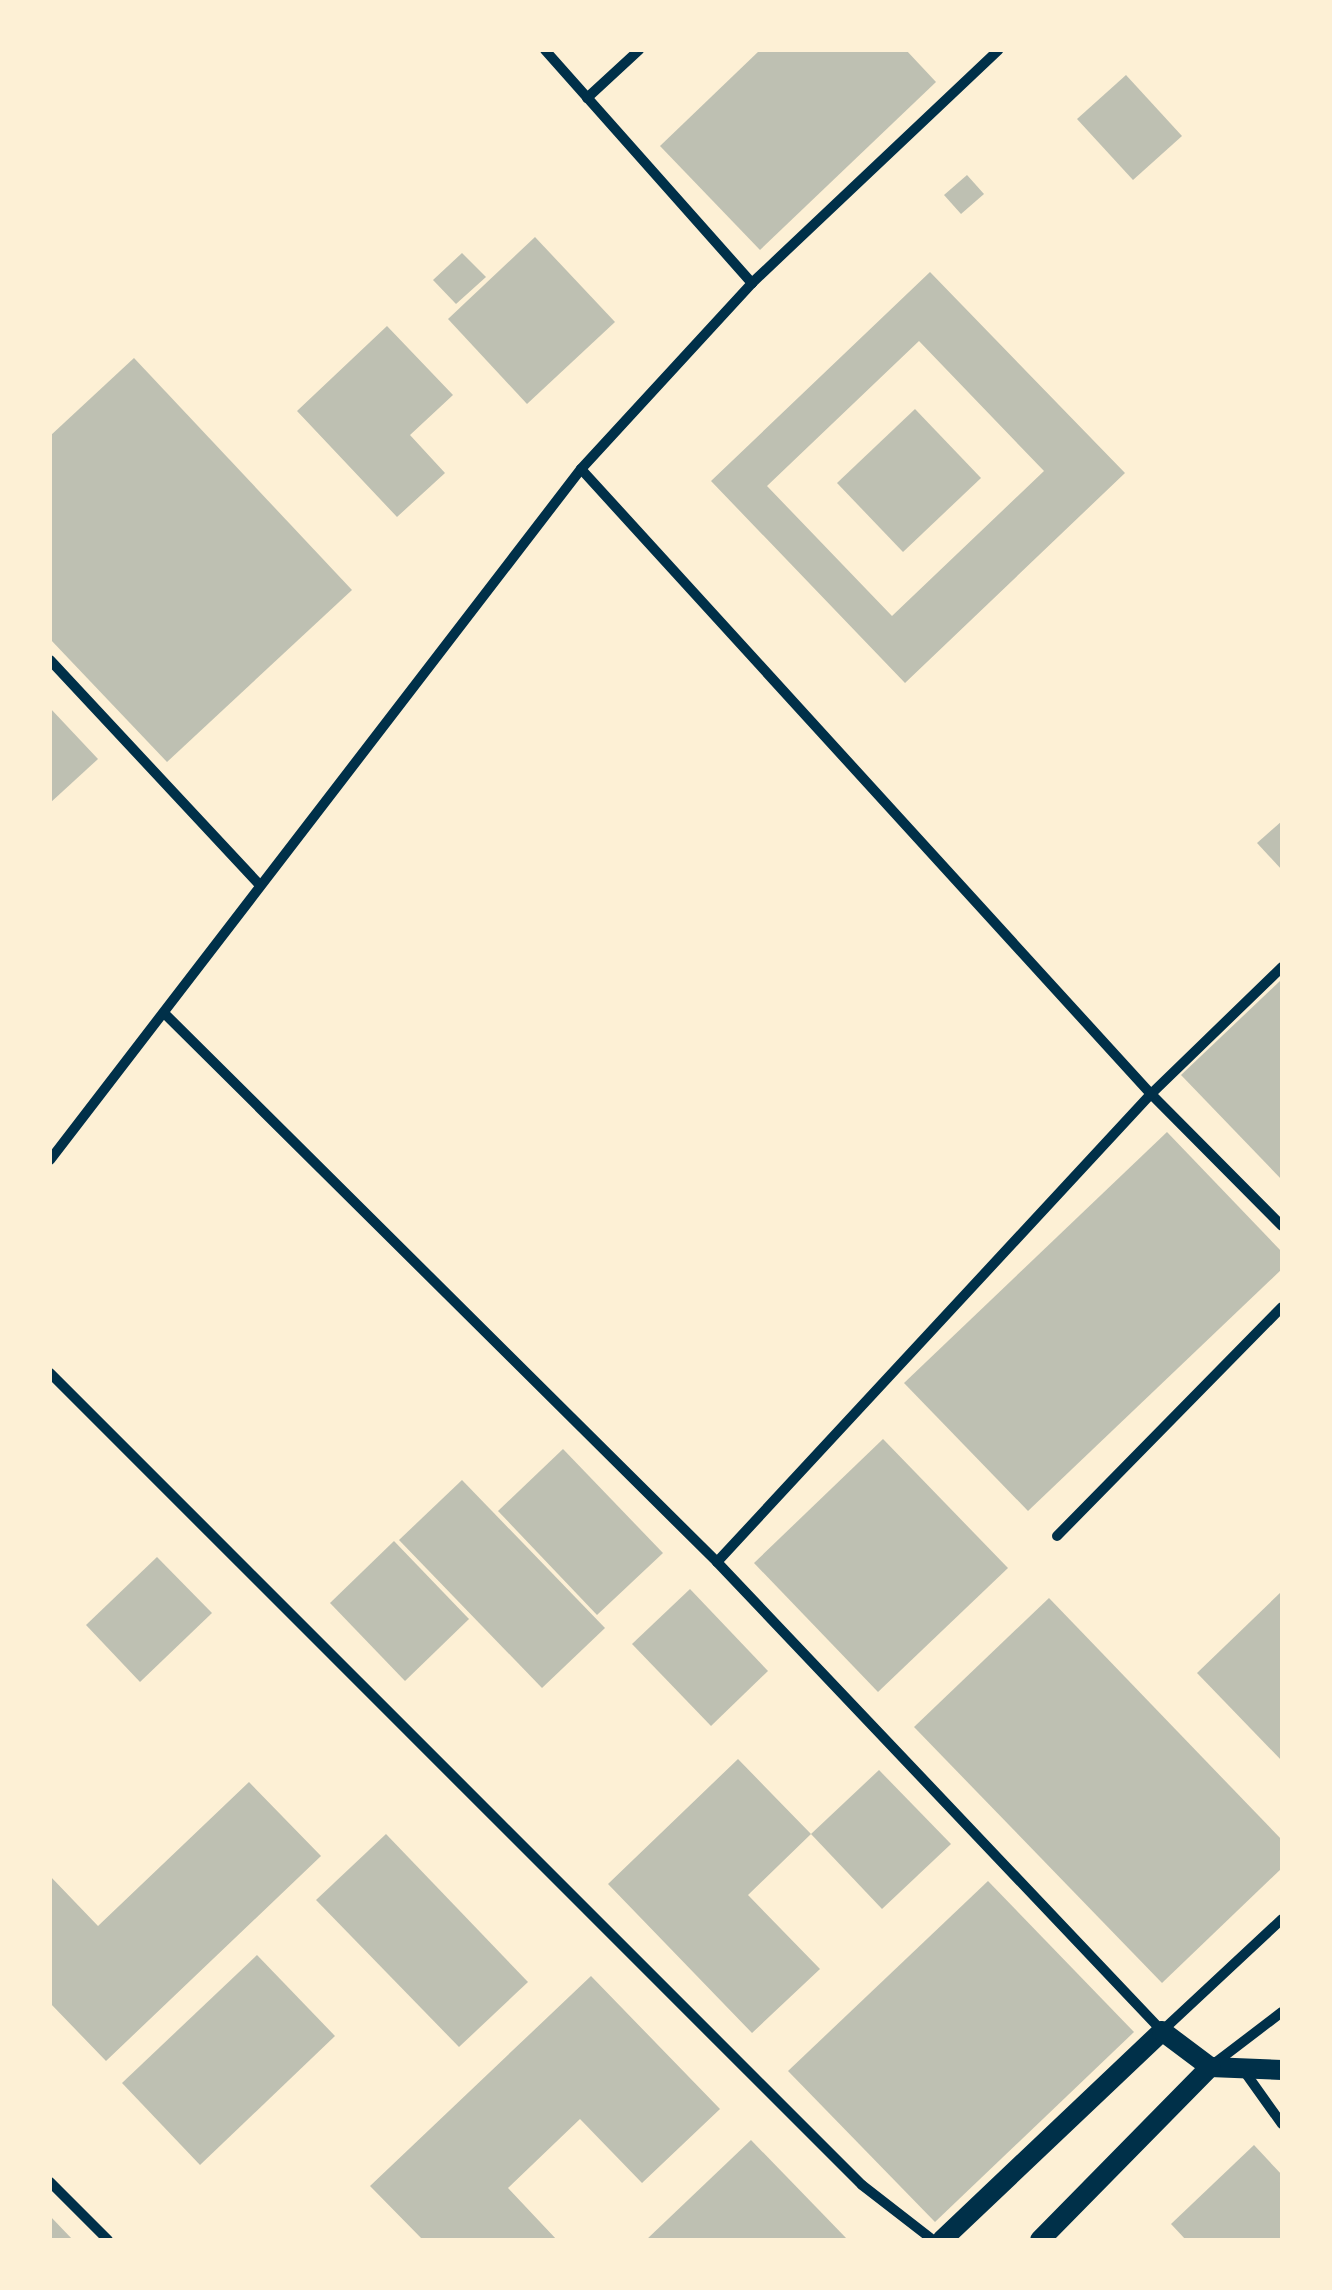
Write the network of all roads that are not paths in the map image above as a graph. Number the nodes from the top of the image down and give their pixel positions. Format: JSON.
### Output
{"nodes":[{"id":1,"x":544,"y":50,"type":"edge"},
{"id":2,"x":639,"y":50,"type":"edge"},
{"id":3,"x":998,"y":50,"type":"edge"},
{"id":4,"x":587,"y":98,"type":"junction"},
{"id":5,"x":752,"y":284,"type":"junction"},
{"id":6,"x":581,"y":469,"type":"junction"},
{"id":7,"x":50,"y":660,"type":"edge"},
{"id":8,"x":258,"y":883,"type":"junction"},
{"id":9,"x":1282,"y":967,"type":"edge"},
{"id":10,"x":164,"y":1013,"type":"junction"},
{"id":11,"x":1151,"y":1094,"type":"junction"},
{"id":12,"x":50,"y":1160,"type":"edge"},
{"id":13,"x":1282,"y":1226,"type":"edge"},
{"id":14,"x":1282,"y":1307,"type":"edge"},
{"id":15,"x":50,"y":1373,"type":"edge"},
{"id":16,"x":1057,"y":1536,"type":"dead end"},
{"id":17,"x":717,"y":1562,"type":"junction"},
{"id":18,"x":1282,"y":1919,"type":"edge"},
{"id":19,"x":1282,"y":2012,"type":"edge"},
{"id":20,"x":1162,"y":2031,"type":"junction"},
{"id":21,"x":1210,"y":2067,"type":"junction"},
{"id":22,"x":1242,"y":2068,"type":"junction"},
{"id":23,"x":1282,"y":2070,"type":"edge"},
{"id":24,"x":1282,"y":2124,"type":"edge"},
{"id":25,"x":50,"y":2182,"type":"edge"},
{"id":26,"x":108,"y":2240,"type":"edge"},
{"id":27,"x":933,"y":2240,"type":"edge"},
{"id":28,"x":942,"y":2240,"type":"edge"},
{"id":29,"x":1040,"y":2240,"type":"edge"}],
"edges":[{"from":1,"to":4,"type":"street"},
{"from":2,"to":4,"type":"street"},
{"from":3,"to":5,"type":"street"},
{"from":4,"to":5,"type":"street"},
{"from":5,"to":6,"type":"street"},
{"from":6,"to":8,"type":"street"},
{"from":6,"to":11,"type":"street"},
{"from":7,"to":8,"type":"street"},
{"from":8,"to":10,"type":"street"},
{"from":9,"to":11,"type":"street"},
{"from":10,"to":12,"type":"street"},
{"from":10,"to":17,"type":"street"},
{"from":11,"to":13,"type":"street"},
{"from":11,"to":17,"type":"street"},
{"from":14,"to":16,"type":"street"},
{"from":15,"to":27,"type":"street"},
{"from":17,"to":20,"type":"street"},
{"from":18,"to":20,"type":"street"},
{"from":19,"to":21,"type":"street"},
{"from":20,"to":21,"type":"main road"},
{"from":20,"to":28,"type":"main road"},
{"from":21,"to":22,"type":"main road"},
{"from":21,"to":29,"type":"main road"},
{"from":22,"to":23,"type":"main road"},
{"from":22,"to":24,"type":"street"},
{"from":25,"to":26,"type":"street"}]}
